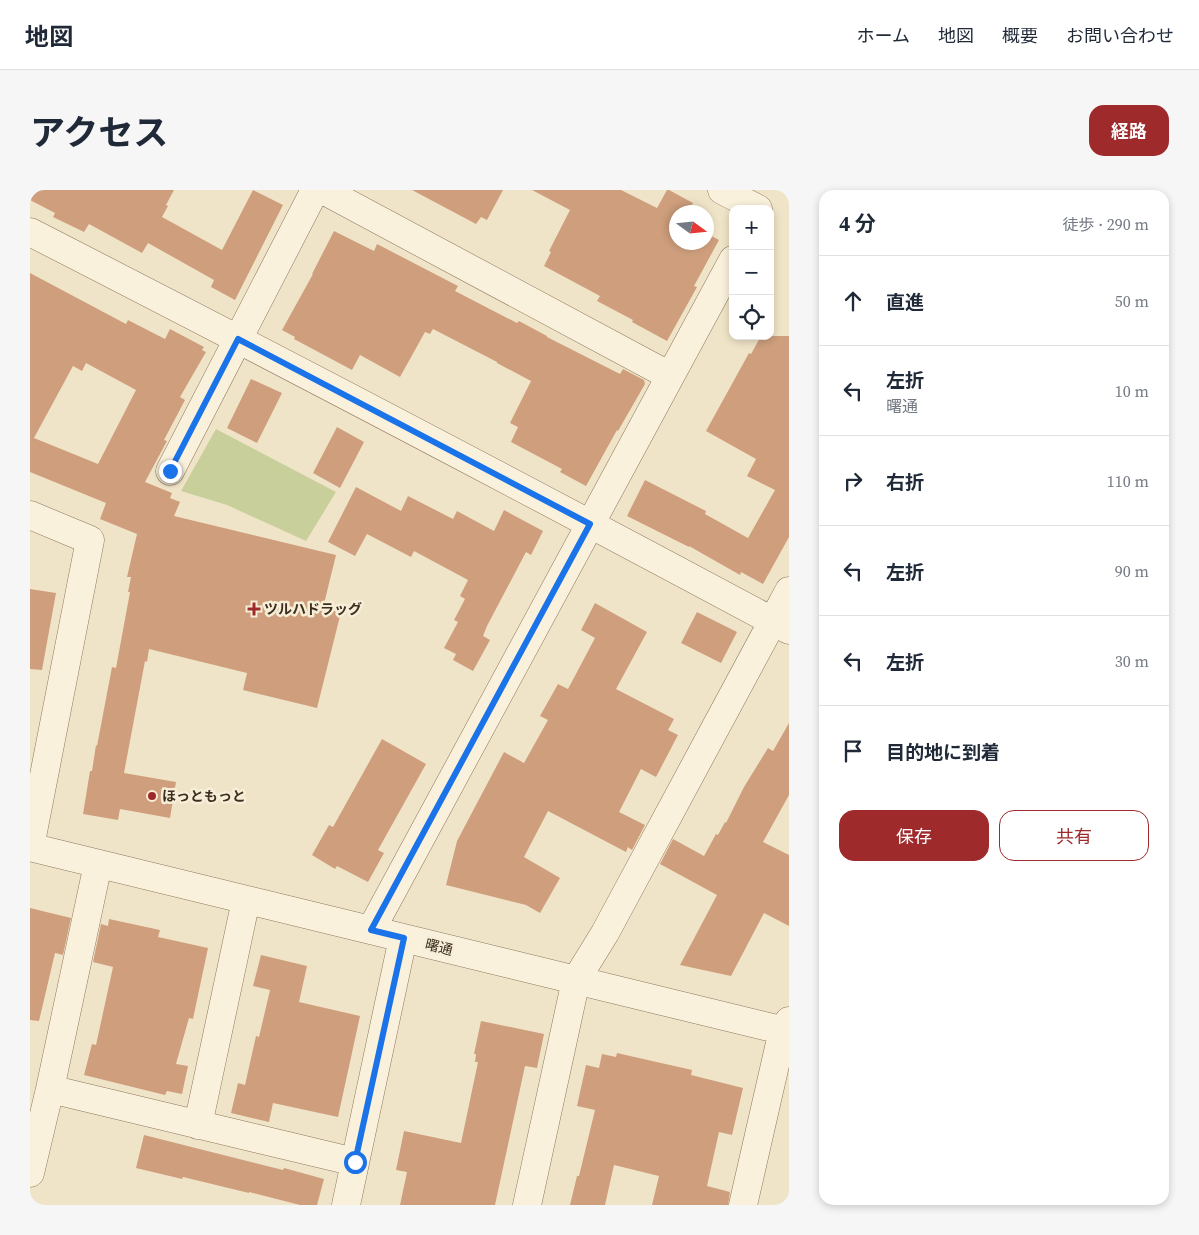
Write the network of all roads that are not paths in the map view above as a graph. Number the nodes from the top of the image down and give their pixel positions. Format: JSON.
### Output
{"nodes":[{"id":1,"x":315,"y":190,"type":"edge"},
{"id":2,"x":323,"y":190,"type":"edge"},
{"id":3,"x":722,"y":190,"type":"edge"},
{"id":4,"x":770,"y":190,"type":"edge"},
{"id":5,"x":751,"y":205,"type":"edge"},
{"id":6,"x":761,"y":205,"type":"edge"},
{"id":7,"x":30,"y":232,"type":"edge"},
{"id":8,"x":729,"y":267,"type":"edge"},
{"id":9,"x":238,"y":339,"type":"junction"},
{"id":10,"x":670,"y":376,"type":"junction"},
{"id":11,"x":170,"y":471,"type":"dead end"},
{"id":12,"x":30,"y":515,"type":"edge"},
{"id":13,"x":590,"y":524,"type":"junction"},
{"id":14,"x":789,"y":591,"type":"edge"},
{"id":15,"x":781,"y":626,"type":"edge"},
{"id":16,"x":30,"y":847,"type":"edge"},
{"id":17,"x":98,"y":864,"type":"junction"},
{"id":18,"x":246,"y":900,"type":"junction"},
{"id":19,"x":371,"y":930,"type":"junction"},
{"id":20,"x":404,"y":938,"type":"junction"},
{"id":21,"x":576,"y":980,"type":"junction"},
{"id":22,"x":787,"y":1028,"type":"edge"},
{"id":23,"x":50,"y":1089,"type":"junction"},
{"id":24,"x":198,"y":1125,"type":"junction"},
{"id":25,"x":355,"y":1162,"type":"junction"},
{"id":26,"x":30,"y":1173,"type":"edge"},
{"id":27,"x":346,"y":1205,"type":"edge"},
{"id":28,"x":527,"y":1205,"type":"edge"},
{"id":29,"x":743,"y":1205,"type":"edge"}],
"edges":[{"from":1,"to":9,"type":"street"},
{"from":2,"to":10,"type":"street"},
{"from":3,"to":5,"type":"street"},
{"from":4,"to":6,"type":"street"},
{"from":7,"to":9,"type":"street"},
{"from":8,"to":10,"type":"street"},
{"from":9,"to":11,"type":"street"},
{"from":9,"to":13,"type":"street"},
{"from":10,"to":13,"type":"street"},
{"from":12,"to":16,"type":"street"},
{"from":13,"to":15,"type":"street"},
{"from":13,"to":19,"type":"street"},
{"from":14,"to":15,"type":"street"},
{"from":15,"to":21,"type":"street"},
{"from":16,"to":17,"type":"street","name":"曙通"},
{"from":17,"to":18,"type":"street","name":"曙通"},
{"from":17,"to":23,"type":"street"},
{"from":18,"to":19,"type":"street","name":"曙通"},
{"from":18,"to":24,"type":"street"},
{"from":19,"to":20,"type":"street","name":"曙通"},
{"from":20,"to":21,"type":"street","name":"曙通"},
{"from":20,"to":25,"type":"street"},
{"from":21,"to":22,"type":"street","name":"曙通"},
{"from":21,"to":28,"type":"street"},
{"from":22,"to":29,"type":"street"},
{"from":23,"to":24,"type":"street"},
{"from":23,"to":26,"type":"street"},
{"from":24,"to":25,"type":"street"},
{"from":25,"to":27,"type":"street"}]}
